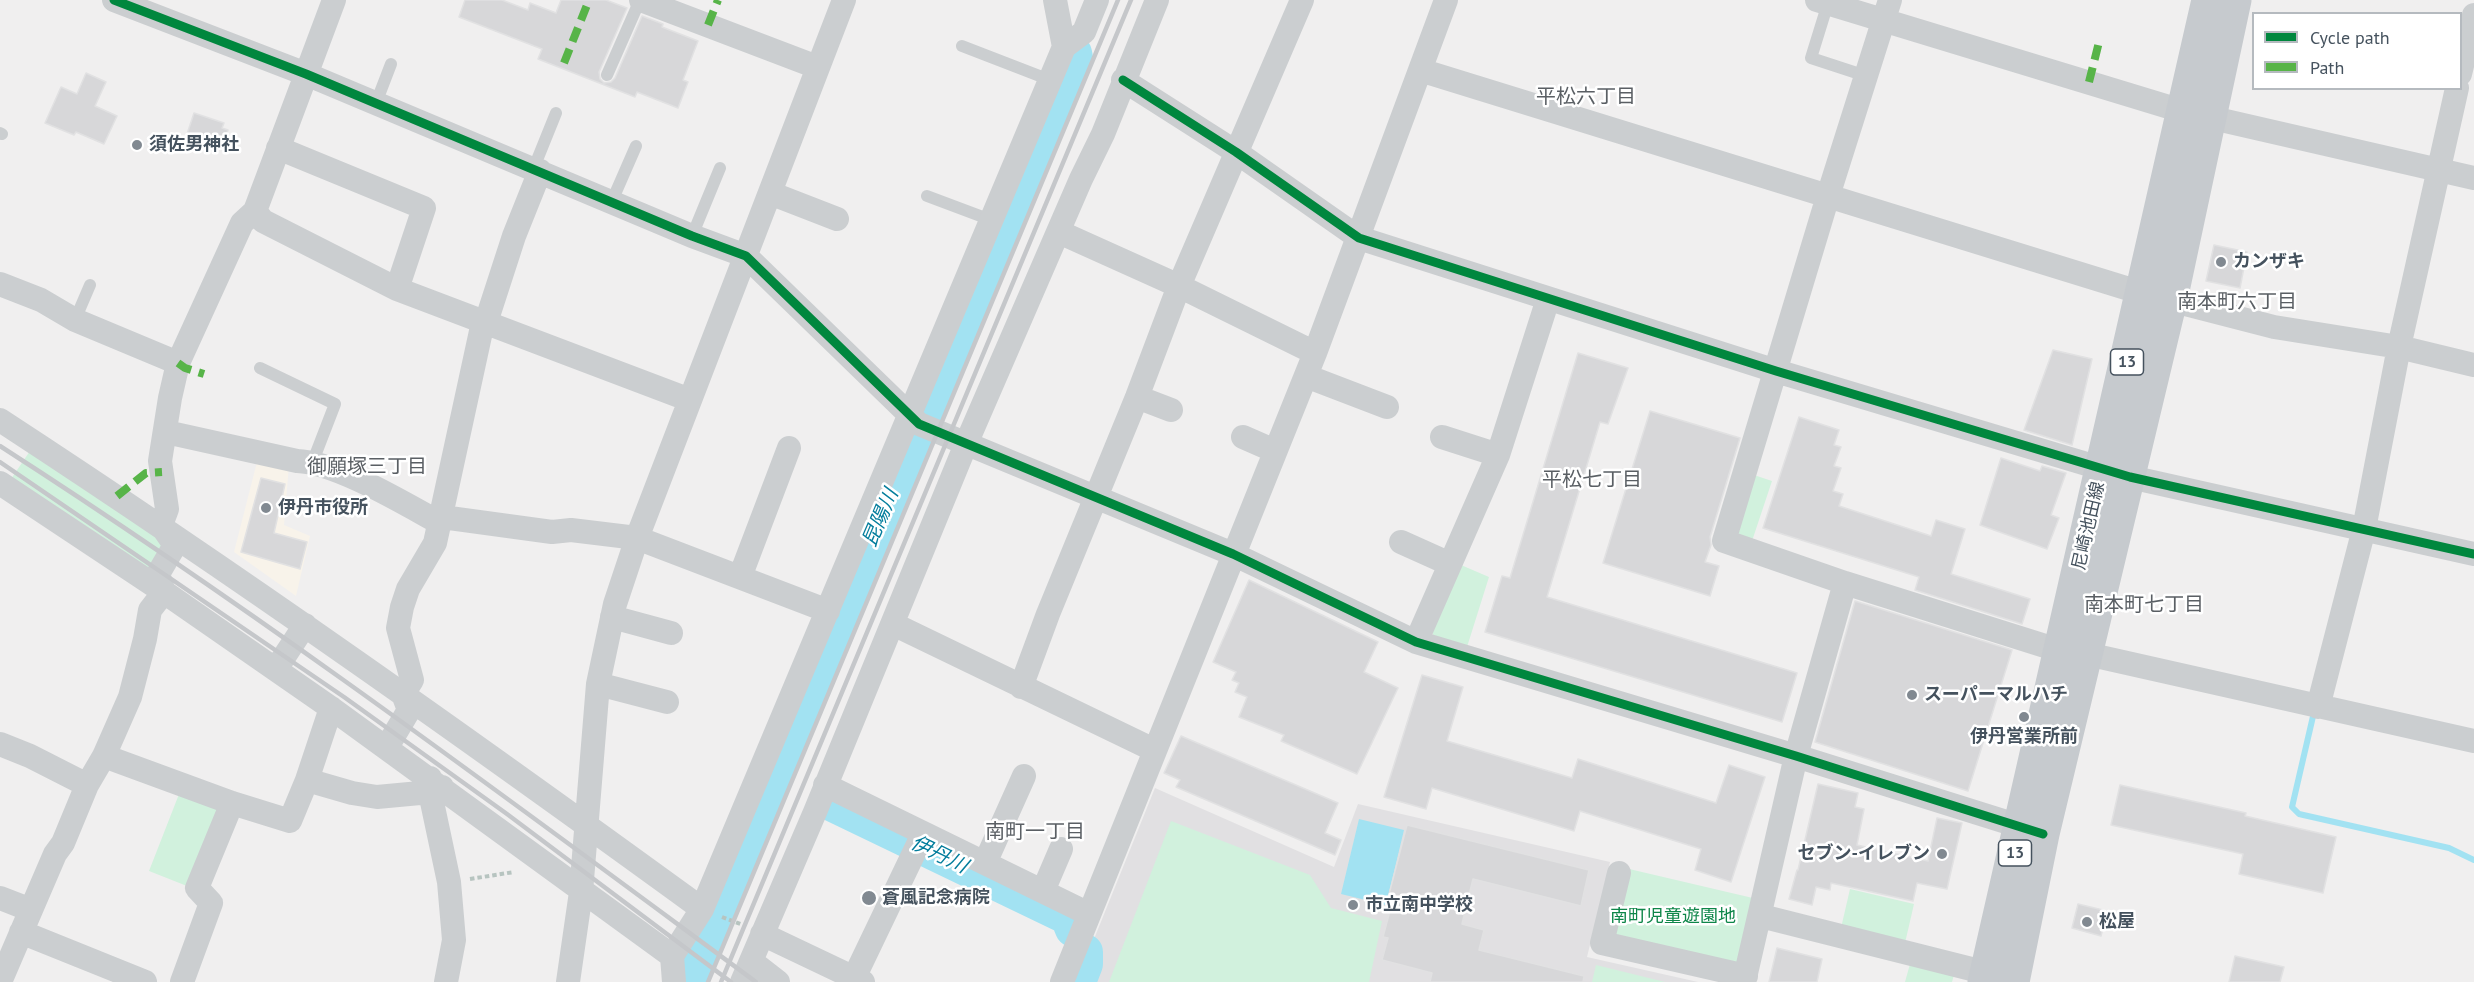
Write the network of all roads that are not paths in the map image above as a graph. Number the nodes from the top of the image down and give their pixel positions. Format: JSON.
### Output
{"nodes":[{"id":1,"x":114,"y":0,"type":"edge"},
{"id":2,"x":334,"y":0,"type":"edge"},
{"id":3,"x":640,"y":0,"type":"edge"},
{"id":4,"x":844,"y":0,"type":"edge"},
{"id":5,"x":1096,"y":0,"type":"edge"},
{"id":6,"x":1157,"y":0,"type":"edge"},
{"id":7,"x":1302,"y":0,"type":"edge"},
{"id":8,"x":1446,"y":0,"type":"edge"},
{"id":9,"x":2208,"y":0,"type":"edge"},
{"id":10,"x":2235,"y":0,"type":"edge"},
{"id":11,"x":2469,"y":0,"type":"edge"},
{"id":12,"x":2474,"y":1,"type":"edge"},
{"id":13,"x":1052,"y":2,"type":"edge"},
{"id":14,"x":1823,"y":2,"type":"edge"},
{"id":15,"x":1886,"y":10,"type":"edge"},
{"id":16,"x":2474,"y":15,"type":"edge"},
{"id":17,"x":962,"y":46,"type":"dead end"},
{"id":18,"x":1064,"y":47,"type":"junction"},
{"id":19,"x":391,"y":64,"type":"dead end"},
{"id":20,"x":2462,"y":66,"type":"edge"},
{"id":21,"x":817,"y":67,"type":"junction"},
{"id":22,"x":1419,"y":70,"type":"junction"},
{"id":23,"x":306,"y":74,"type":"junction"},
{"id":24,"x":607,"y":75,"type":"dead end"},
{"id":25,"x":1866,"y":76,"type":"junction"},
{"id":26,"x":1050,"y":80,"type":"junction"},
{"id":27,"x":1123,"y":80,"type":"junction"},
{"id":28,"x":2457,"y":90,"type":"edge"},
{"id":29,"x":376,"y":103,"type":"junction"},
{"id":30,"x":556,"y":113,"type":"dead end"},
{"id":31,"x":2197,"y":114,"type":"junction"},
{"id":32,"x":636,"y":146,"type":"dead end"},
{"id":33,"x":278,"y":148,"type":"junction"},
{"id":34,"x":1236,"y":152,"type":"junction"},
{"id":35,"x":720,"y":168,"type":"dead end"},
{"id":36,"x":2438,"y":170,"type":"junction"},
{"id":37,"x":536,"y":171,"type":"junction"},
{"id":38,"x":2474,"y":178,"type":"edge"},
{"id":39,"x":770,"y":193,"type":"junction"},
{"id":40,"x":927,"y":196,"type":"dead end"},
{"id":41,"x":1828,"y":196,"type":"junction"},
{"id":42,"x":612,"y":201,"type":"junction"},
{"id":43,"x":255,"y":211,"type":"junction"},
{"id":44,"x":837,"y":219,"type":"dead end"},
{"id":45,"x":991,"y":220,"type":"junction"},
{"id":46,"x":1059,"y":232,"type":"junction"},
{"id":47,"x":692,"y":236,"type":"junction"},
{"id":48,"x":1359,"y":238,"type":"junction"},
{"id":49,"x":746,"y":256,"type":"junction"},
{"id":50,"x":0,"y":284,"type":"edge"},
{"id":51,"x":90,"y":285,"type":"dead end"},
{"id":52,"x":1179,"y":286,"type":"junction"},
{"id":53,"x":397,"y":289,"type":"junction"},
{"id":54,"x":2156,"y":297,"type":"junction"},
{"id":55,"x":1548,"y":299,"type":"junction"},
{"id":56,"x":75,"y":320,"type":"junction"},
{"id":57,"x":483,"y":322,"type":"junction"},
{"id":58,"x":2399,"y":347,"type":"junction"},
{"id":59,"x":1315,"y":353,"type":"junction"},
{"id":60,"x":178,"y":363,"type":"junction"},
{"id":61,"x":2474,"y":365,"type":"edge"},
{"id":62,"x":260,"y":368,"type":"dead end"},
{"id":63,"x":1776,"y":371,"type":"junction"},
{"id":64,"x":1306,"y":376,"type":"junction"},
{"id":65,"x":1137,"y":397,"type":"junction"},
{"id":66,"x":690,"y":400,"type":"junction"},
{"id":67,"x":1387,"y":407,"type":"dead end"},
{"id":68,"x":1171,"y":410,"type":"dead end"},
{"id":69,"x":909,"y":417,"type":"junction"},
{"id":70,"x":0,"y":420,"type":"edge"},
{"id":71,"x":166,"y":432,"type":"junction"},
{"id":72,"x":1243,"y":437,"type":"dead end"},
{"id":73,"x":1442,"y":437,"type":"dead end"},
{"id":74,"x":966,"y":444,"type":"junction"},
{"id":75,"x":789,"y":448,"type":"dead end"},
{"id":76,"x":1275,"y":451,"type":"junction"},
{"id":77,"x":1498,"y":456,"type":"junction"},
{"id":78,"x":313,"y":461,"type":"junction"},
{"id":79,"x":2116,"y":473,"type":"junction"},
{"id":80,"x":0,"y":483,"type":"edge"},
{"id":81,"x":1096,"y":497,"type":"junction"},
{"id":82,"x":441,"y":520,"type":"junction"},
{"id":83,"x":161,"y":525,"type":"junction"},
{"id":84,"x":2364,"y":529,"type":"junction"},
{"id":85,"x":637,"y":538,"type":"junction"},
{"id":86,"x":1401,"y":542,"type":"dead end"},
{"id":87,"x":1233,"y":554,"type":"junction"},
{"id":88,"x":2474,"y":554,"type":"edge"},
{"id":89,"x":1450,"y":564,"type":"junction"},
{"id":90,"x":740,"y":577,"type":"junction"},
{"id":91,"x":1845,"y":583,"type":"junction"},
{"id":92,"x":164,"y":592,"type":"junction"},
{"id":93,"x":828,"y":611,"type":"junction"},
{"id":94,"x":612,"y":617,"type":"junction"},
{"id":95,"x":893,"y":624,"type":"junction"},
{"id":96,"x":305,"y":626,"type":"junction"},
{"id":97,"x":671,"y":633,"type":"dead end"},
{"id":98,"x":1416,"y":642,"type":"junction"},
{"id":99,"x":2074,"y":652,"type":"junction"},
{"id":100,"x":276,"y":669,"type":"junction"},
{"id":101,"x":598,"y":684,"type":"junction"},
{"id":102,"x":1021,"y":687,"type":"junction"},
{"id":103,"x":403,"y":694,"type":"junction"},
{"id":104,"x":667,"y":702,"type":"dead end"},
{"id":105,"x":2318,"y":707,"type":"junction"},
{"id":106,"x":331,"y":708,"type":"junction"},
{"id":107,"x":2474,"y":741,"type":"edge"},
{"id":108,"x":0,"y":744,"type":"edge"},
{"id":109,"x":387,"y":747,"type":"junction"},
{"id":110,"x":1154,"y":750,"type":"junction"},
{"id":111,"x":104,"y":756,"type":"junction"},
{"id":112,"x":1796,"y":756,"type":"junction"},
{"id":113,"x":1024,"y":776,"type":"dead end"},
{"id":114,"x":307,"y":780,"type":"junction"},
{"id":115,"x":436,"y":783,"type":"junction"},
{"id":116,"x":87,"y":785,"type":"junction"},
{"id":117,"x":825,"y":785,"type":"junction"},
{"id":118,"x":232,"y":803,"type":"junction"},
{"id":119,"x":585,"y":824,"type":"junction"},
{"id":120,"x":2032,"y":830,"type":"junction"},
{"id":121,"x":923,"y":834,"type":"junction"},
{"id":122,"x":1061,"y":849,"type":"dead end"},
{"id":123,"x":985,"y":863,"type":"junction"},
{"id":124,"x":1618,"y":873,"type":"dead end"},
{"id":125,"x":581,"y":891,"type":"junction"},
{"id":126,"x":1042,"y":891,"type":"junction"},
{"id":127,"x":0,"y":898,"type":"edge"},
{"id":128,"x":702,"y":909,"type":"junction"},
{"id":129,"x":31,"y":910,"type":"junction"},
{"id":130,"x":1089,"y":914,"type":"junction"},
{"id":131,"x":1761,"y":916,"type":"junction"},
{"id":132,"x":21,"y":932,"type":"junction"},
{"id":133,"x":762,"y":934,"type":"junction"},
{"id":134,"x":672,"y":956,"type":"junction"},
{"id":135,"x":746,"y":971,"type":"edge"},
{"id":136,"x":1745,"y":979,"type":"edge"},
{"id":137,"x":1995,"y":979,"type":"edge"},
{"id":138,"x":858,"y":980,"type":"edge"},
{"id":139,"x":0,"y":981,"type":"edge"},
{"id":140,"x":145,"y":982,"type":"edge"},
{"id":141,"x":183,"y":982,"type":"edge"},
{"id":142,"x":446,"y":982,"type":"edge"},
{"id":143,"x":568,"y":982,"type":"edge"},
{"id":144,"x":674,"y":982,"type":"edge"},
{"id":145,"x":778,"y":982,"type":"edge"},
{"id":146,"x":1062,"y":982,"type":"edge"}],
"edges":[{"from":1,"to":23,"type":"street"},
{"from":2,"to":23,"type":"street"},
{"from":3,"to":21,"type":"street"},
{"from":3,"to":24,"type":"lane"},
{"from":4,"to":21,"type":"street"},
{"from":5,"to":18,"type":"street"},
{"from":6,"to":27,"type":"street"},
{"from":7,"to":34,"type":"street"},
{"from":8,"to":22,"type":"street"},
{"from":9,"to":31,"type":"main road","name":"尼崎池田線","number":"13"},
{"from":10,"to":31,"type":"main road","name":"尼崎池田線","number":"13"},
{"from":11,"to":12,"type":"street"},
{"from":13,"to":18,"type":"street"},
{"from":14,"to":15,"type":"street"},
{"from":14,"to":25,"type":"lane"},
{"from":15,"to":25,"type":"street"},
{"from":15,"to":31,"type":"street"},
{"from":16,"to":20,"type":"street"},
{"from":17,"to":26,"type":"lane"},
{"from":18,"to":26,"type":"street"},
{"from":19,"to":29,"type":"lane"},
{"from":21,"to":39,"type":"street"},
{"from":22,"to":41,"type":"street"},
{"from":22,"to":48,"type":"street"},
{"from":23,"to":29,"type":"street"},
{"from":23,"to":33,"type":"street"},
{"from":25,"to":41,"type":"street"},
{"from":26,"to":45,"type":"street"},
{"from":27,"to":34,"type":"street"},
{"from":27,"to":46,"type":"street"},
{"from":28,"to":36,"type":"street"},
{"from":29,"to":37,"type":"street"},
{"from":30,"to":37,"type":"lane"},
{"from":31,"to":36,"type":"street"},
{"from":31,"to":54,"type":"main road","name":"尼崎池田線","number":"13"},
{"from":32,"to":42,"type":"lane"},
{"from":33,"to":43,"type":"street"},
{"from":33,"to":53,"type":"street"},
{"from":34,"to":48,"type":"street"},
{"from":34,"to":52,"type":"street"},
{"from":35,"to":47,"type":"lane"},
{"from":36,"to":38,"type":"street"},
{"from":36,"to":58,"type":"street"},
{"from":37,"to":42,"type":"street"},
{"from":37,"to":57,"type":"street"},
{"from":39,"to":44,"type":"street"},
{"from":39,"to":49,"type":"street"},
{"from":40,"to":45,"type":"lane"},
{"from":41,"to":54,"type":"street"},
{"from":41,"to":63,"type":"street"},
{"from":42,"to":47,"type":"street"},
{"from":43,"to":53,"type":"street"},
{"from":43,"to":60,"type":"street"},
{"from":45,"to":69,"type":"street"},
{"from":46,"to":52,"type":"street"},
{"from":46,"to":74,"type":"street"},
{"from":47,"to":49,"type":"street"},
{"from":48,"to":55,"type":"street"},
{"from":48,"to":59,"type":"street"},
{"from":49,"to":66,"type":"street"},
{"from":49,"to":69,"type":"street"},
{"from":50,"to":56,"type":"street"},
{"from":51,"to":56,"type":"lane"},
{"from":52,"to":59,"type":"street"},
{"from":52,"to":65,"type":"street"},
{"from":53,"to":57,"type":"street"},
{"from":54,"to":58,"type":"street"},
{"from":54,"to":79,"type":"main road","name":"尼崎池田線","number":"13"},
{"from":55,"to":63,"type":"street"},
{"from":55,"to":77,"type":"street"},
{"from":56,"to":60,"type":"street"},
{"from":57,"to":66,"type":"street"},
{"from":57,"to":82,"type":"street"},
{"from":58,"to":61,"type":"street"},
{"from":58,"to":84,"type":"street"},
{"from":59,"to":64,"type":"street"},
{"from":60,"to":71,"type":"street"},
{"from":62,"to":78,"type":"lane"},
{"from":63,"to":79,"type":"street"},
{"from":63,"to":91,"type":"street"},
{"from":64,"to":67,"type":"street"},
{"from":64,"to":76,"type":"street"},
{"from":65,"to":68,"type":"street"},
{"from":65,"to":81,"type":"street"},
{"from":66,"to":85,"type":"street"},
{"from":69,"to":74,"type":"street"},
{"from":69,"to":93,"type":"street"},
{"from":70,"to":83,"type":"street"},
{"from":71,"to":78,"type":"street"},
{"from":71,"to":83,"type":"street"},
{"from":72,"to":76,"type":"street"},
{"from":73,"to":77,"type":"street"},
{"from":74,"to":81,"type":"street"},
{"from":74,"to":95,"type":"street"},
{"from":75,"to":90,"type":"street"},
{"from":76,"to":87,"type":"street"},
{"from":77,"to":89,"type":"street"},
{"from":78,"to":82,"type":"street"},
{"from":79,"to":84,"type":"street"},
{"from":79,"to":99,"type":"main road","name":"尼崎池田線","number":"13"},
{"from":80,"to":92,"type":"street"},
{"from":81,"to":87,"type":"street"},
{"from":81,"to":102,"type":"street"},
{"from":82,"to":85,"type":"street"},
{"from":82,"to":103,"type":"street"},
{"from":83,"to":92,"type":"street"},
{"from":83,"to":96,"type":"street"},
{"from":84,"to":88,"type":"street"},
{"from":84,"to":105,"type":"street"},
{"from":85,"to":90,"type":"street"},
{"from":85,"to":94,"type":"street"},
{"from":86,"to":89,"type":"street"},
{"from":87,"to":98,"type":"street"},
{"from":87,"to":110,"type":"street"},
{"from":89,"to":98,"type":"street"},
{"from":90,"to":93,"type":"street"},
{"from":91,"to":99,"type":"street"},
{"from":91,"to":112,"type":"street"},
{"from":92,"to":100,"type":"street"},
{"from":92,"to":111,"type":"street"},
{"from":93,"to":128,"type":"street"},
{"from":94,"to":97,"type":"street"},
{"from":94,"to":101,"type":"street"},
{"from":95,"to":102,"type":"street"},
{"from":95,"to":117,"type":"street"},
{"from":96,"to":100,"type":"street"},
{"from":96,"to":103,"type":"street"},
{"from":98,"to":112,"type":"street"},
{"from":99,"to":105,"type":"street"},
{"from":99,"to":120,"type":"main road","name":"尼崎池田線","number":"13"},
{"from":100,"to":106,"type":"street"},
{"from":101,"to":104,"type":"street"},
{"from":101,"to":119,"type":"street"},
{"from":102,"to":110,"type":"street"},
{"from":103,"to":109,"type":"street"},
{"from":103,"to":119,"type":"street"},
{"from":105,"to":107,"type":"street"},
{"from":106,"to":109,"type":"street"},
{"from":106,"to":114,"type":"street"},
{"from":108,"to":116,"type":"street"},
{"from":109,"to":115,"type":"street"},
{"from":110,"to":130,"type":"street"},
{"from":111,"to":116,"type":"street"},
{"from":111,"to":118,"type":"street"},
{"from":112,"to":120,"type":"street"},
{"from":112,"to":131,"type":"street"},
{"from":113,"to":123,"type":"street"},
{"from":114,"to":115,"type":"street"},
{"from":114,"to":118,"type":"street"},
{"from":115,"to":125,"type":"street"},
{"from":115,"to":142,"type":"street"},
{"from":116,"to":129,"type":"street"},
{"from":117,"to":121,"type":"street"},
{"from":117,"to":133,"type":"street"},
{"from":118,"to":141,"type":"street"},
{"from":119,"to":125,"type":"street"},
{"from":119,"to":128,"type":"street"},
{"from":120,"to":137,"type":"main road","name":"尼崎池田線","number":"13"},
{"from":121,"to":123,"type":"street"},
{"from":121,"to":138,"type":"street"},
{"from":122,"to":126,"type":"street"},
{"from":123,"to":126,"type":"street"},
{"from":124,"to":136,"type":"street"},
{"from":125,"to":134,"type":"street"},
{"from":125,"to":143,"type":"street"},
{"from":126,"to":130,"type":"street"},
{"from":127,"to":129,"type":"street"},
{"from":128,"to":134,"type":"street"},
{"from":129,"to":132,"type":"street"},
{"from":130,"to":146,"type":"street"},
{"from":131,"to":136,"type":"street"},
{"from":131,"to":137,"type":"street"},
{"from":132,"to":139,"type":"street"},
{"from":132,"to":140,"type":"street"},
{"from":133,"to":135,"type":"street"},
{"from":133,"to":138,"type":"street"},
{"from":134,"to":144,"type":"street"},
{"from":135,"to":145,"type":"street"}]}
